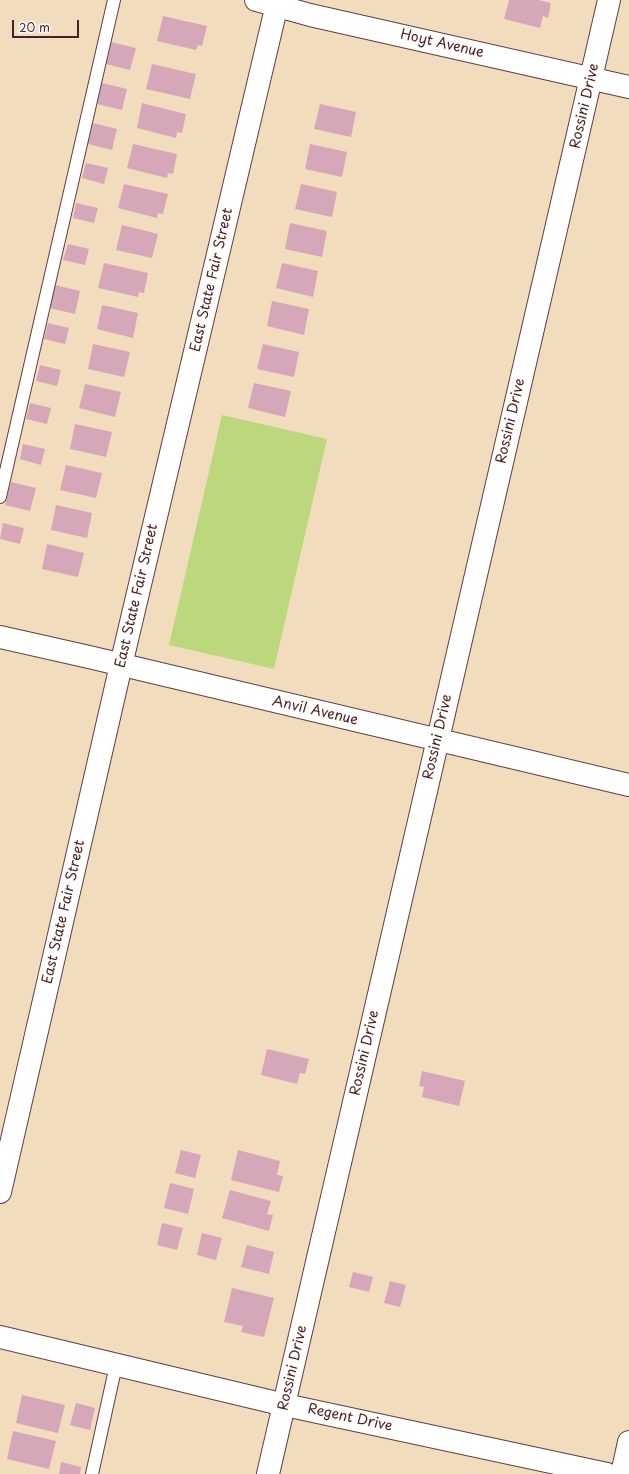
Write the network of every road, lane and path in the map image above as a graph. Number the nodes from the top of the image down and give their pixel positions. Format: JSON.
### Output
{"nodes":[{"id":1,"x":114,"y":0,"type":"edge"},
{"id":2,"x":609,"y":0,"type":"edge"},
{"id":3,"x":270,"y":2,"type":"edge"},
{"id":4,"x":591,"y":78,"type":"junction"},
{"id":5,"x":629,"y":87,"type":"edge"},
{"id":6,"x":0,"y":497,"type":"edge"},
{"id":7,"x":0,"y":637,"type":"edge"},
{"id":8,"x":121,"y":665,"type":"junction"},
{"id":9,"x":437,"y":740,"type":"junction"},
{"id":10,"x":629,"y":785,"type":"edge"},
{"id":11,"x":0,"y":1192,"type":"edge"},
{"id":12,"x":0,"y":1338,"type":"edge"},
{"id":13,"x":116,"y":1365,"type":"junction"},
{"id":14,"x":285,"y":1405,"type":"junction"},
{"id":15,"x":629,"y":1442,"type":"edge"},
{"id":16,"x":92,"y":1474,"type":"edge"},
{"id":17,"x":268,"y":1474,"type":"edge"},
{"id":18,"x":607,"y":1474,"type":"edge"},
{"id":19,"x":622,"y":1474,"type":"edge"}],
"edges":[{"from":1,"to":6,"type":"lane"},
{"from":2,"to":4,"type":"street","name":"Rossini Drive"},
{"from":3,"to":4,"type":"street","name":"Hoyt Avenue"},
{"from":3,"to":8,"type":"street","name":"East State Fair Street"},
{"from":4,"to":5,"type":"street","name":"Hoyt Avenue"},
{"from":4,"to":9,"type":"street","name":"Rossini Drive"},
{"from":7,"to":8,"type":"street","name":"Anvil Avenue"},
{"from":8,"to":9,"type":"street","name":"Anvil Avenue"},
{"from":8,"to":11,"type":"street","name":"East State Fair Street"},
{"from":9,"to":10,"type":"street","name":"Anvil Avenue"},
{"from":9,"to":14,"type":"street","name":"Rossini Drive"},
{"from":12,"to":13,"type":"street","name":"Regent Drive"},
{"from":13,"to":14,"type":"street","name":"Regent Drive"},
{"from":13,"to":16,"type":"lane"},
{"from":14,"to":17,"type":"street","name":"Rossini Drive"},
{"from":14,"to":18,"type":"street","name":"Regent Drive"},
{"from":15,"to":19,"type":"street"}]}
